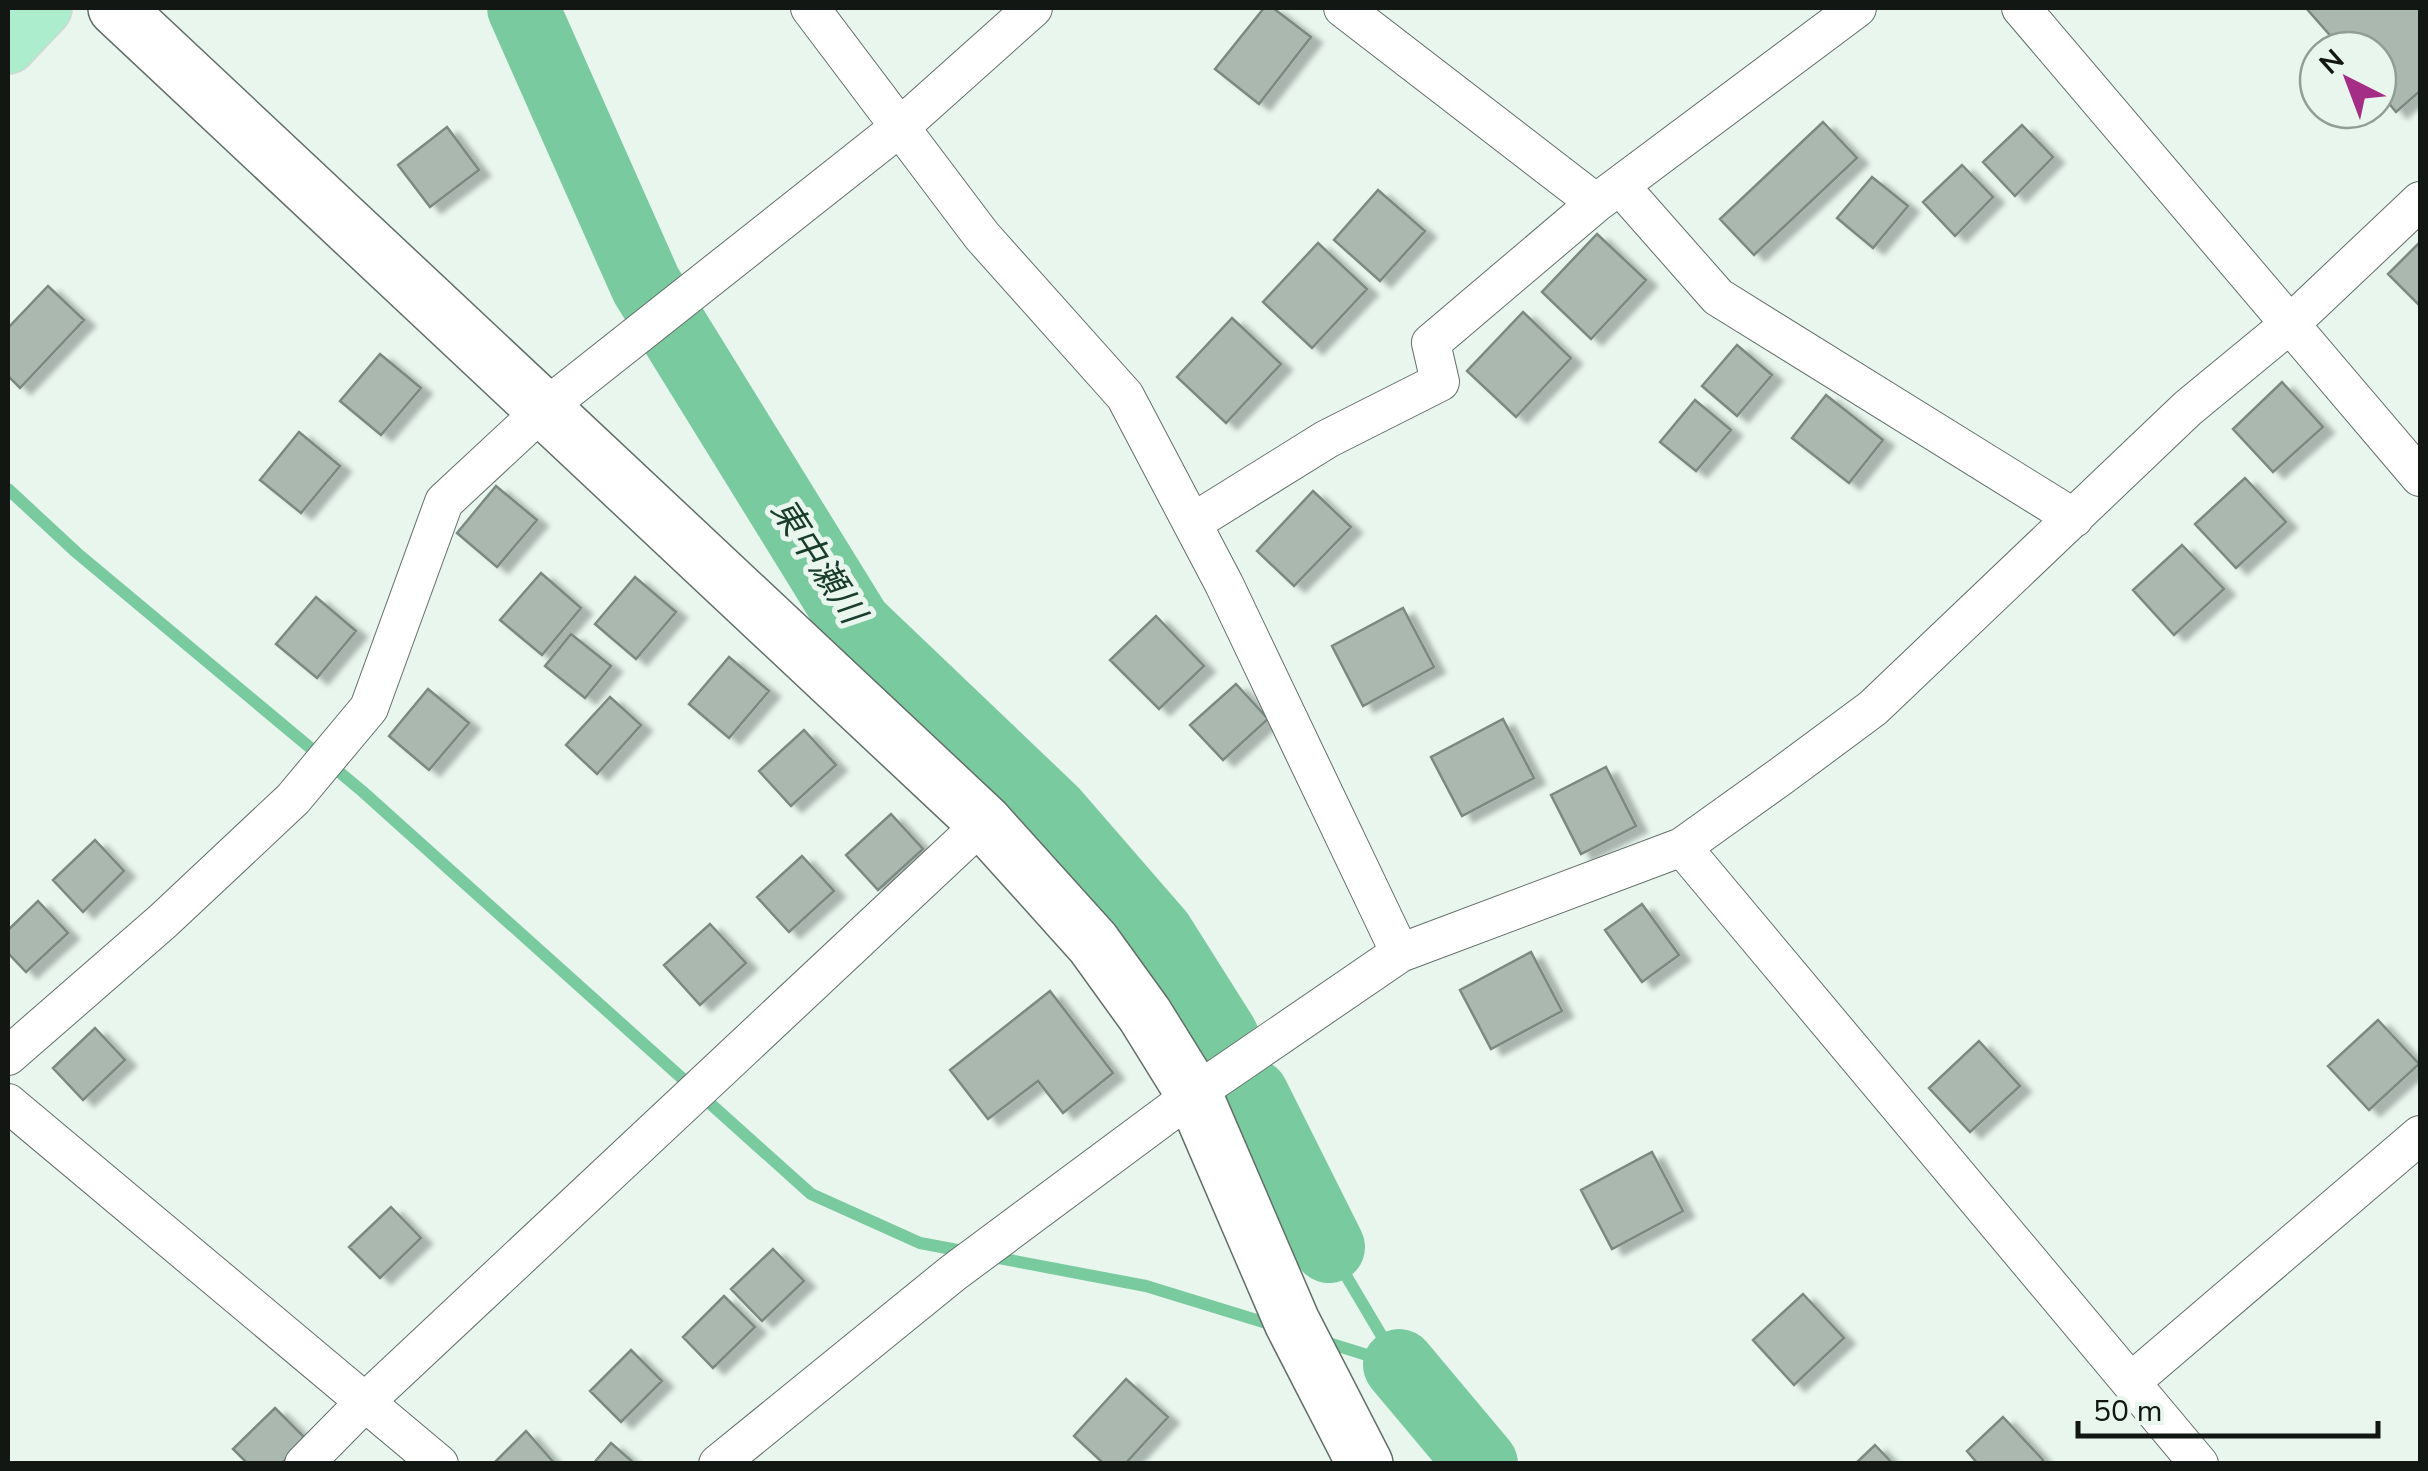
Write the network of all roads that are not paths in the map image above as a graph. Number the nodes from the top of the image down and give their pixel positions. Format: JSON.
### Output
{"nodes":[{"id":1,"x":44,"y":8,"type":"edge"},
{"id":2,"x":116,"y":8,"type":"edge"},
{"id":3,"x":810,"y":8,"type":"edge"},
{"id":4,"x":1034,"y":8,"type":"edge"},
{"id":5,"x":1343,"y":8,"type":"edge"},
{"id":6,"x":1856,"y":8,"type":"edge"},
{"id":7,"x":2021,"y":8,"type":"edge"},
{"id":8,"x":8,"y":46,"type":"edge"},
{"id":9,"x":900,"y":127,"type":"junction"},
{"id":10,"x":1608,"y":195,"type":"junction"},
{"id":11,"x":2420,"y":201,"type":"edge"},
{"id":12,"x":2290,"y":324,"type":"junction"},
{"id":13,"x":545,"y":408,"type":"junction"},
{"id":14,"x":2420,"y":477,"type":"edge"},
{"id":15,"x":2074,"y":518,"type":"junction"},
{"id":16,"x":1192,"y":523,"type":"junction"},
{"id":17,"x":984,"y":822,"type":"junction"},
{"id":18,"x":1682,"y":847,"type":"junction"},
{"id":19,"x":1400,"y":953,"type":"junction"},
{"id":20,"x":8,"y":1056,"type":"edge"},
{"id":21,"x":1194,"y":1094,"type":"junction"},
{"id":22,"x":8,"y":1103,"type":"edge"},
{"id":23,"x":2420,"y":1134,"type":"edge"},
{"id":24,"x":2131,"y":1382,"type":"junction"},
{"id":25,"x":366,"y":1402,"type":"junction"},
{"id":26,"x":304,"y":1464,"type":"edge"},
{"id":27,"x":439,"y":1464,"type":"edge"},
{"id":28,"x":718,"y":1464,"type":"edge"},
{"id":29,"x":1366,"y":1464,"type":"edge"},
{"id":30,"x":2199,"y":1464,"type":"edge"}],
"edges":[{"from":1,"to":8,"type":"main road"},
{"from":2,"to":13,"type":"street"},
{"from":3,"to":9,"type":"street"},
{"from":4,"to":9,"type":"street"},
{"from":5,"to":10,"type":"street"},
{"from":6,"to":10,"type":"street"},
{"from":7,"to":12,"type":"street"},
{"from":9,"to":13,"type":"street"},
{"from":9,"to":16,"type":"street"},
{"from":10,"to":15,"type":"street"},
{"from":10,"to":16,"type":"street"},
{"from":11,"to":12,"type":"street"},
{"from":12,"to":14,"type":"street"},
{"from":12,"to":15,"type":"street"},
{"from":13,"to":17,"type":"street"},
{"from":13,"to":20,"type":"street"},
{"from":15,"to":18,"type":"street"},
{"from":16,"to":19,"type":"street"},
{"from":17,"to":21,"type":"street"},
{"from":17,"to":25,"type":"street"},
{"from":18,"to":19,"type":"street"},
{"from":18,"to":24,"type":"street"},
{"from":19,"to":21,"type":"street"},
{"from":21,"to":28,"type":"street"},
{"from":21,"to":29,"type":"street"},
{"from":22,"to":25,"type":"street"},
{"from":23,"to":24,"type":"street"},
{"from":24,"to":30,"type":"street"},
{"from":25,"to":26,"type":"street"},
{"from":25,"to":27,"type":"street"}]}
